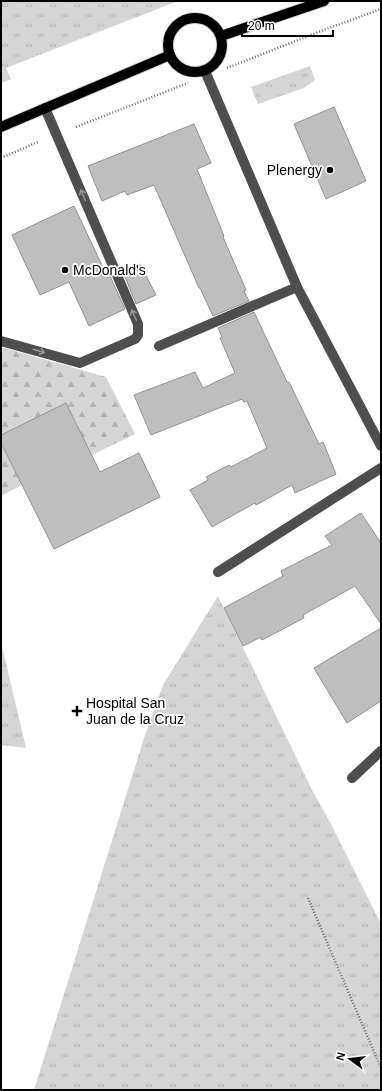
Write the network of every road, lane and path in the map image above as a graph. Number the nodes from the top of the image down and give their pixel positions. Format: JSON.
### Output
{"nodes":[{"id":1,"x":324,"y":1,"type":"edge"},
{"id":2,"x":221,"y":36,"type":"junction"},
{"id":3,"x":170,"y":55,"type":"junction"},
{"id":4,"x":205,"y":71,"type":"junction"},
{"id":5,"x":45,"y":108,"type":"junction"},
{"id":6,"x":1,"y":127,"type":"edge"},
{"id":7,"x":297,"y":287,"type":"junction"},
{"id":8,"x":1,"y":341,"type":"edge"},
{"id":9,"x":159,"y":346,"type":"dead end"},
{"id":10,"x":381,"y":446,"type":"edge"},
{"id":11,"x":381,"y":468,"type":"edge"},
{"id":12,"x":218,"y":572,"type":"dead end"},
{"id":13,"x":381,"y":751,"type":"edge"},
{"id":14,"x":352,"y":778,"type":"dead end"},
{"id":15,"x":308,"y":898,"type":"dead end"},
{"id":16,"x":381,"y":1068,"type":"edge"}],
"edges":[{"from":1,"to":2,"type":"main road"},
{"from":2,"to":3,"type":"main road"},
{"from":2,"to":4,"type":"main road"},
{"from":3,"to":4,"type":"main road"},
{"from":3,"to":5,"type":"main road"},
{"from":4,"to":7,"type":"street"},
{"from":5,"to":6,"type":"main road"},
{"from":8,"to":5,"type":"street","one_way":true},
{"from":7,"to":9,"type":"street"},
{"from":7,"to":10,"type":"street"},
{"from":11,"to":12,"type":"street"},
{"from":13,"to":14,"type":"street"},
{"from":15,"to":16,"type":"path"}]}
